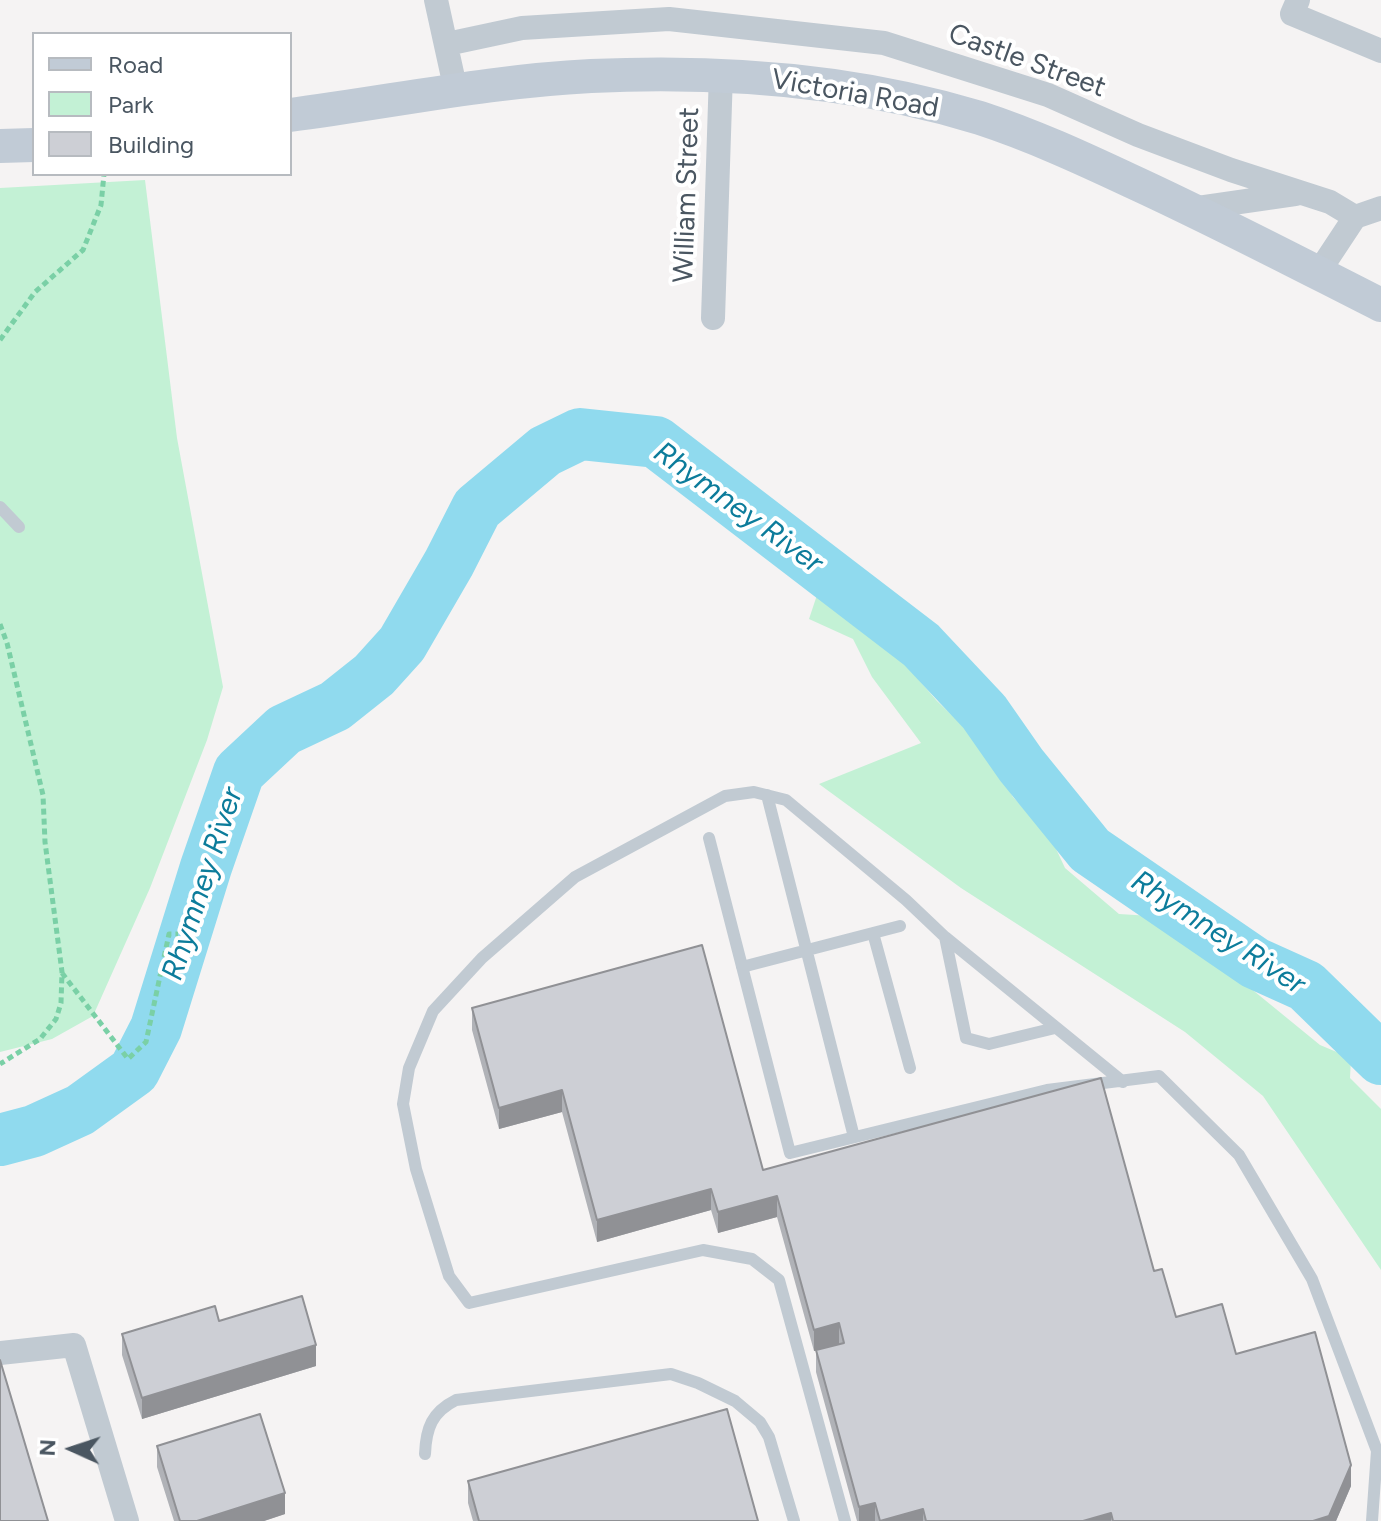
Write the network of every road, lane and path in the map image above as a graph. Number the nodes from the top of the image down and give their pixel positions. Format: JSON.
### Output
{"nodes":[{"id":1,"x":436,"y":0,"type":"edge"},
{"id":2,"x":1298,"y":0,"type":"edge"},
{"id":3,"x":447,"y":44,"type":"junction"},
{"id":4,"x":1381,"y":51,"type":"edge"},
{"id":5,"x":721,"y":73,"type":"junction"},
{"id":6,"x":456,"y":91,"type":"junction"},
{"id":7,"x":292,"y":115,"type":"edge"},
{"id":8,"x":32,"y":145,"type":"edge"},
{"id":9,"x":0,"y":146,"type":"edge"},
{"id":10,"x":104,"y":176,"type":"edge"},
{"id":11,"x":1302,"y":193,"type":"junction"},
{"id":12,"x":1381,"y":208,"type":"edge"},
{"id":13,"x":1191,"y":209,"type":"junction"},
{"id":14,"x":1355,"y":217,"type":"junction"},
{"id":15,"x":1318,"y":273,"type":"junction"},
{"id":16,"x":1381,"y":305,"type":"edge"},
{"id":17,"x":713,"y":318,"type":"dead end"},
{"id":18,"x":0,"y":340,"type":"edge"},
{"id":19,"x":0,"y":507,"type":"edge"},
{"id":20,"x":19,"y":527,"type":"dead end"},
{"id":21,"x":0,"y":624,"type":"edge"},
{"id":22,"x":767,"y":795,"type":"junction"},
{"id":23,"x":709,"y":838,"type":"dead end"},
{"id":24,"x":900,"y":926,"type":"dead end"},
{"id":25,"x":873,"y":933,"type":"junction"},
{"id":26,"x":178,"y":934,"type":"dead end"},
{"id":27,"x":945,"y":937,"type":"junction"},
{"id":28,"x":807,"y":950,"type":"junction"},
{"id":29,"x":742,"y":967,"type":"junction"},
{"id":30,"x":62,"y":972,"type":"junction"},
{"id":31,"x":1055,"y":1028,"type":"junction"},
{"id":32,"x":0,"y":1064,"type":"edge"},
{"id":33,"x":910,"y":1068,"type":"dead end"},
{"id":34,"x":1123,"y":1082,"type":"junction"},
{"id":35,"x":854,"y":1137,"type":"junction"},
{"id":36,"x":0,"y":1353,"type":"edge"},
{"id":37,"x":425,"y":1454,"type":"dead end"},
{"id":38,"x":127,"y":1521,"type":"edge"},
{"id":39,"x":794,"y":1521,"type":"edge"},
{"id":40,"x":845,"y":1521,"type":"edge"},
{"id":41,"x":1372,"y":1521,"type":"edge"}],
"edges":[{"from":1,"to":3,"type":"street"},
{"from":2,"to":4,"type":"street"},
{"from":3,"to":6,"type":"street"},
{"from":3,"to":11,"type":"street","name":"Castle Street"},
{"from":5,"to":6,"type":"main road","name":"Victoria Road"},
{"from":5,"to":13,"type":"main road","name":"Victoria Road"},
{"from":5,"to":17,"type":"street","name":"William Street"},
{"from":6,"to":7,"type":"main road","name":"Victoria Road"},
{"from":8,"to":9,"type":"main road"},
{"from":10,"to":18,"type":"path"},
{"from":11,"to":13,"type":"street"},
{"from":11,"to":14,"type":"street","name":"Castle Street"},
{"from":12,"to":14,"type":"street"},
{"from":13,"to":15,"type":"main road","name":"Victoria Road"},
{"from":14,"to":15,"type":"street"},
{"from":15,"to":16,"type":"main road","name":"Victoria Road"},
{"from":19,"to":20,"type":"lane"},
{"from":21,"to":30,"type":"path"},
{"from":22,"to":27,"type":"lane"},
{"from":22,"to":28,"type":"lane"},
{"from":22,"to":40,"type":"lane"},
{"from":23,"to":29,"type":"lane"},
{"from":24,"to":25,"type":"lane"},
{"from":25,"to":28,"type":"lane"},
{"from":25,"to":33,"type":"lane"},
{"from":26,"to":30,"type":"path"},
{"from":27,"to":31,"type":"lane"},
{"from":27,"to":31,"type":"lane"},
{"from":28,"to":29,"type":"lane"},
{"from":28,"to":35,"type":"lane"},
{"from":29,"to":35,"type":"lane"},
{"from":30,"to":32,"type":"path"},
{"from":31,"to":34,"type":"lane"},
{"from":34,"to":35,"type":"lane"},
{"from":34,"to":41,"type":"lane"},
{"from":36,"to":38,"type":"street"},
{"from":37,"to":39,"type":"lane"}]}
